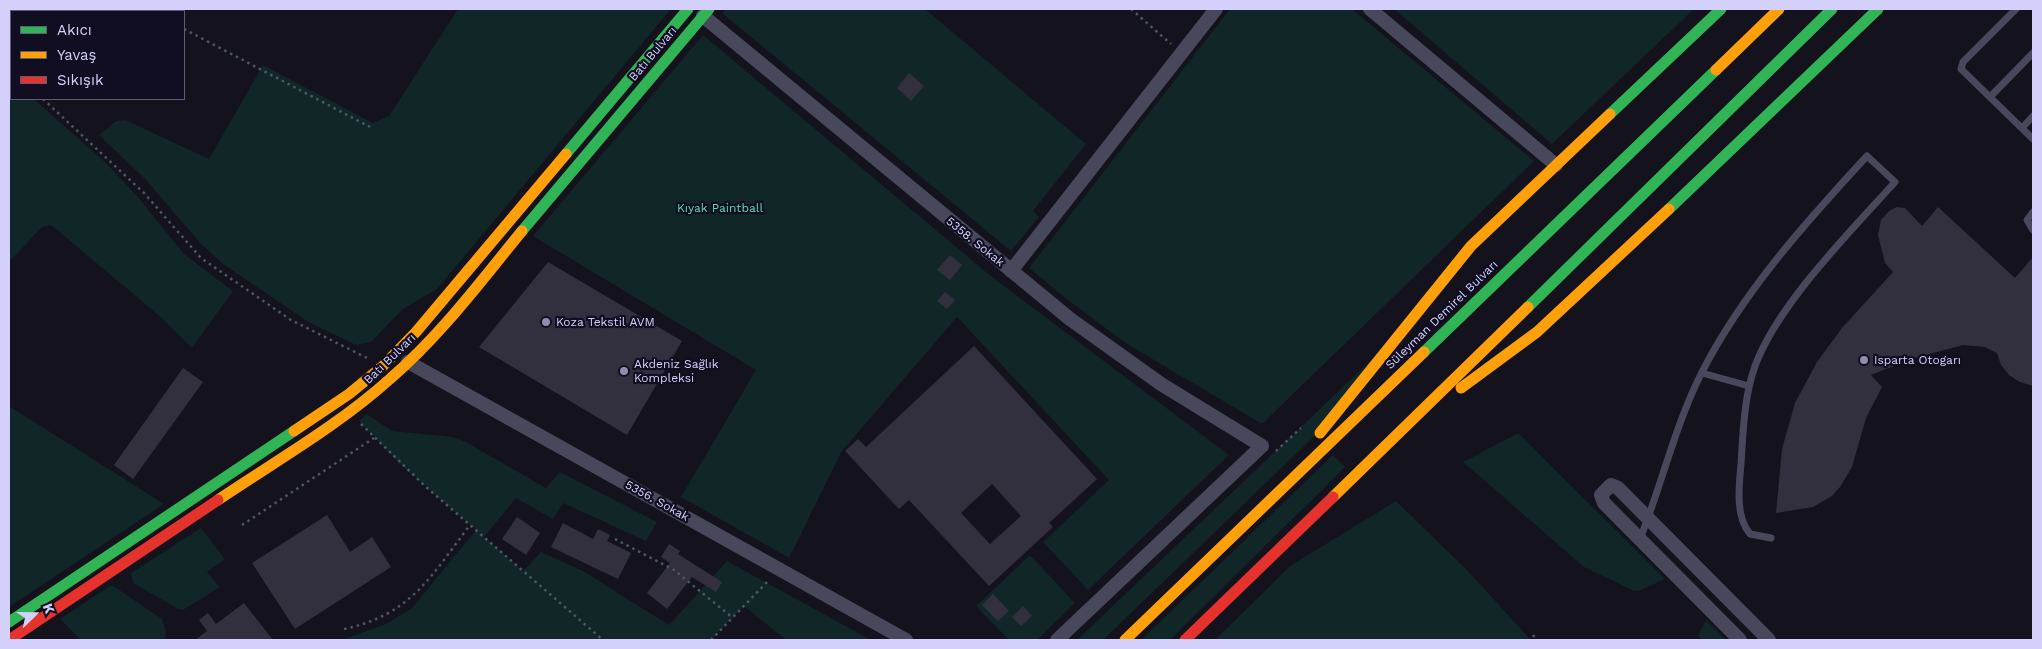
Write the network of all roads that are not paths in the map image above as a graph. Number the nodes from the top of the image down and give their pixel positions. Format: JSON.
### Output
{"nodes":[{"id":1,"x":688,"y":9,"type":"edge"},
{"id":2,"x":1216,"y":9,"type":"edge"},
{"id":3,"x":1370,"y":9,"type":"edge"},
{"id":4,"x":1721,"y":9,"type":"edge"},
{"id":5,"x":1779,"y":9,"type":"edge"},
{"id":6,"x":1832,"y":9,"type":"edge"},
{"id":7,"x":1878,"y":9,"type":"edge"},
{"id":8,"x":2016,"y":9,"type":"edge"},
{"id":9,"x":706,"y":12,"type":"edge"},
{"id":10,"x":2033,"y":53,"type":"edge"},
{"id":11,"x":1990,"y":97,"type":"junction"},
{"id":12,"x":2033,"y":116,"type":"edge"},
{"id":13,"x":2022,"y":128,"type":"junction"},
{"id":14,"x":2033,"y":139,"type":"edge"},
{"id":15,"x":1556,"y":165,"type":"junction"},
{"id":16,"x":2033,"y":212,"type":"edge"},
{"id":17,"x":2033,"y":230,"type":"edge"},
{"id":18,"x":1012,"y":271,"type":"junction"},
{"id":19,"x":408,"y":362,"type":"junction"},
{"id":20,"x":1702,"y":373,"type":"junction"},
{"id":21,"x":1749,"y":386,"type":"junction"},
{"id":22,"x":1398,"y":432,"type":"junction"},
{"id":23,"x":1648,"y":518,"type":"junction"},
{"id":24,"x":1251,"y":519,"type":"junction"},
{"id":25,"x":1771,"y":538,"type":"dead end"},
{"id":26,"x":1640,"y":540,"type":"junction"},
{"id":27,"x":9,"y":622,"type":"edge"},
{"id":28,"x":9,"y":640,"type":"edge"},
{"id":29,"x":906,"y":640,"type":"edge"},
{"id":30,"x":1057,"y":640,"type":"edge"},
{"id":31,"x":1125,"y":640,"type":"edge"},
{"id":32,"x":1185,"y":640,"type":"edge"},
{"id":33,"x":1740,"y":640,"type":"edge"},
{"id":34,"x":1769,"y":640,"type":"edge"}],
"edges":[{"from":1,"to":27,"type":"main road","name":"Batı Bulvarı"},
{"from":2,"to":18,"type":"street"},
{"from":3,"to":15,"type":"street"},
{"from":4,"to":15,"type":"main road"},
{"from":5,"to":24,"type":"main road","name":"Süleyman Demirel Bulvarı"},
{"from":6,"to":22,"type":"main road"},
{"from":7,"to":22,"type":"main road"},
{"from":8,"to":11,"type":"lane"},
{"from":9,"to":18,"type":"street","name":"5358. Sokak"},
{"from":9,"to":19,"type":"main road","name":"Batı Bulvarı"},
{"from":10,"to":11,"type":"lane"},
{"from":11,"to":13,"type":"lane"},
{"from":12,"to":13,"type":"lane"},
{"from":13,"to":14,"type":"lane"},
{"from":15,"to":24,"type":"main road"},
{"from":16,"to":17,"type":"lane"},
{"from":18,"to":30,"type":"street","name":"5358. Sokak"},
{"from":19,"to":28,"type":"main road","name":"Batı Bulvarı"},
{"from":19,"to":29,"type":"street","name":"5356. Sokak"},
{"from":20,"to":21,"type":"lane"},
{"from":20,"to":21,"type":"lane"},
{"from":20,"to":23,"type":"lane"},
{"from":21,"to":25,"type":"lane"},
{"from":22,"to":32,"type":"main road"},
{"from":23,"to":26,"type":"lane"},
{"from":23,"to":26,"type":"street"},
{"from":23,"to":34,"type":"street"},
{"from":24,"to":31,"type":"main road","name":"Süleyman Demirel Bulvarı"},
{"from":26,"to":33,"type":"street"}]}
